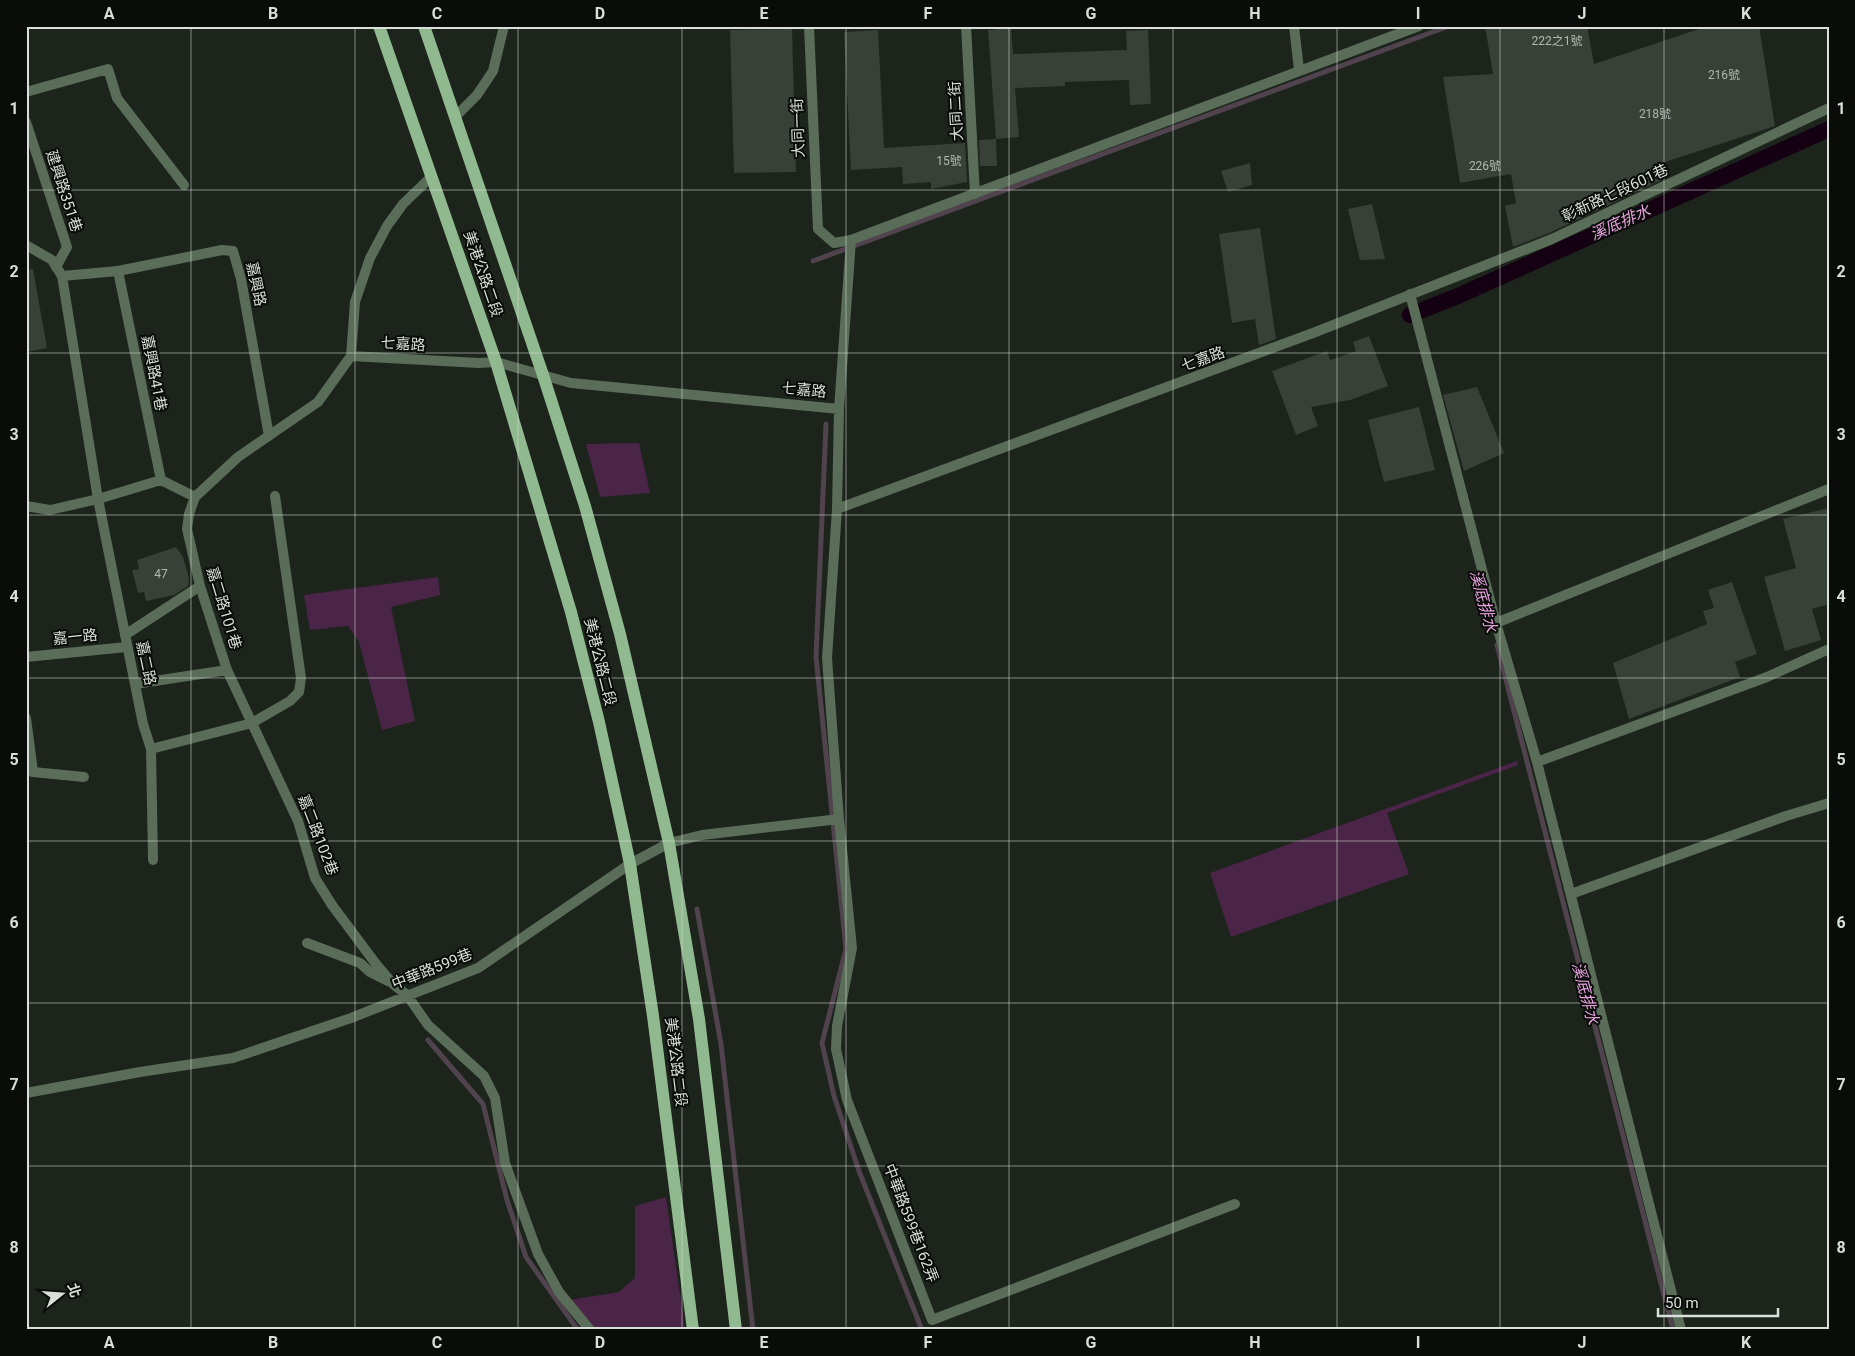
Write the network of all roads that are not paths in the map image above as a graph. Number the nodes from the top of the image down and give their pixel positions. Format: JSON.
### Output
{"nodes":[{"id":1,"x":379,"y":26,"type":"edge"},
{"id":2,"x":424,"y":26,"type":"edge"},
{"id":3,"x":504,"y":26,"type":"edge"},
{"id":4,"x":809,"y":26,"type":"edge"},
{"id":5,"x":966,"y":26,"type":"edge"},
{"id":6,"x":1294,"y":26,"type":"edge"},
{"id":7,"x":1419,"y":26,"type":"edge"},
{"id":8,"x":1299,"y":70,"type":"junction"},
{"id":9,"x":26,"y":92,"type":"edge"},
{"id":10,"x":1829,"y":108,"type":"edge"},
{"id":11,"x":455,"y":117,"type":"junction"},
{"id":12,"x":26,"y":122,"type":"edge"},
{"id":13,"x":432,"y":176,"type":"junction"},
{"id":14,"x":184,"y":185,"type":"dead end"},
{"id":15,"x":975,"y":194,"type":"junction"},
{"id":16,"x":852,"y":240,"type":"junction"},
{"id":17,"x":26,"y":245,"type":"edge"},
{"id":18,"x":56,"y":266,"type":"junction"},
{"id":19,"x":118,"y":271,"type":"junction"},
{"id":20,"x":62,"y":276,"type":"junction"},
{"id":21,"x":1410,"y":294,"type":"junction"},
{"id":22,"x":351,"y":356,"type":"junction"},
{"id":23,"x":496,"y":362,"type":"junction"},
{"id":24,"x":543,"y":376,"type":"junction"},
{"id":25,"x":839,"y":409,"type":"junction"},
{"id":26,"x":269,"y":436,"type":"junction"},
{"id":27,"x":161,"y":480,"type":"junction"},
{"id":28,"x":1829,"y":489,"type":"edge"},
{"id":29,"x":275,"y":496,"type":"dead end"},
{"id":30,"x":195,"y":497,"type":"junction"},
{"id":31,"x":98,"y":499,"type":"junction"},
{"id":32,"x":26,"y":506,"type":"edge"},
{"id":33,"x":837,"y":509,"type":"junction"},
{"id":34,"x":200,"y":586,"type":"junction"},
{"id":35,"x":1496,"y":623,"type":"junction"},
{"id":36,"x":125,"y":635,"type":"junction"},
{"id":37,"x":128,"y":647,"type":"junction"},
{"id":38,"x":1829,"y":648,"type":"edge"},
{"id":39,"x":26,"y":657,"type":"edge"},
{"id":40,"x":228,"y":670,"type":"junction"},
{"id":41,"x":135,"y":684,"type":"junction"},
{"id":42,"x":26,"y":718,"type":"edge"},
{"id":43,"x":252,"y":724,"type":"junction"},
{"id":44,"x":151,"y":749,"type":"junction"},
{"id":45,"x":1537,"y":762,"type":"junction"},
{"id":46,"x":84,"y":777,"type":"dead end"},
{"id":47,"x":1829,"y":803,"type":"edge"},
{"id":48,"x":839,"y":819,"type":"junction"},
{"id":49,"x":670,"y":843,"type":"junction"},
{"id":50,"x":153,"y":860,"type":"dead end"},
{"id":51,"x":630,"y":864,"type":"junction"},
{"id":52,"x":1571,"y":894,"type":"junction"},
{"id":53,"x":307,"y":943,"type":"dead end"},
{"id":54,"x":393,"y":984,"type":"junction"},
{"id":55,"x":407,"y":995,"type":"junction"},
{"id":56,"x":26,"y":1093,"type":"edge"},
{"id":57,"x":1235,"y":1204,"type":"dead end"},
{"id":58,"x":590,"y":1330,"type":"edge"},
{"id":59,"x":693,"y":1330,"type":"edge"},
{"id":60,"x":736,"y":1330,"type":"edge"},
{"id":61,"x":1681,"y":1330,"type":"edge"}],
"edges":[{"from":1,"to":13,"type":"main road","name":"美港公路二段"},
{"from":2,"to":11,"type":"main road","name":"美港公路二段"},
{"from":3,"to":11,"type":"street"},
{"from":4,"to":16,"type":"street","name":"大同一街"},
{"from":5,"to":15,"type":"street","name":"大同二街"},
{"from":6,"to":8,"type":"street"},
{"from":7,"to":8,"type":"street"},
{"from":8,"to":15,"type":"street"},
{"from":9,"to":14,"type":"street"},
{"from":10,"to":21,"type":"street","name":"彰新路七段601巷"},
{"from":11,"to":24,"type":"main road","name":"美港公路二段"},
{"from":12,"to":18,"type":"street","name":"建興路351巷"},
{"from":13,"to":22,"type":"street"},
{"from":13,"to":23,"type":"main road","name":"美港公路二段"},
{"from":15,"to":16,"type":"street"},
{"from":16,"to":25,"type":"street"},
{"from":17,"to":18,"type":"street","name":"嘉二路"},
{"from":18,"to":20,"type":"street","name":"嘉二路"},
{"from":19,"to":20,"type":"street","name":"嘉興路"},
{"from":19,"to":26,"type":"street","name":"嘉興路"},
{"from":19,"to":27,"type":"street","name":"嘉興路41巷"},
{"from":20,"to":31,"type":"street","name":"嘉二路"},
{"from":21,"to":33,"type":"street","name":"七嘉路"},
{"from":21,"to":35,"type":"street"},
{"from":22,"to":23,"type":"street","name":"七嘉路"},
{"from":22,"to":26,"type":"street"},
{"from":23,"to":24,"type":"street","name":"七嘉路"},
{"from":23,"to":51,"type":"main road","name":"美港公路二段"},
{"from":24,"to":25,"type":"street","name":"七嘉路"},
{"from":24,"to":49,"type":"main road","name":"美港公路二段"},
{"from":25,"to":33,"type":"street"},
{"from":26,"to":30,"type":"street"},
{"from":27,"to":30,"type":"street"},
{"from":27,"to":31,"type":"street"},
{"from":28,"to":35,"type":"street"},
{"from":29,"to":43,"type":"street"},
{"from":30,"to":34,"type":"street","name":"嘉二路101巷"},
{"from":31,"to":32,"type":"street"},
{"from":31,"to":36,"type":"street","name":"嘉二路"},
{"from":33,"to":48,"type":"street"},
{"from":34,"to":36,"type":"street"},
{"from":34,"to":40,"type":"street","name":"嘉二路101巷"},
{"from":35,"to":45,"type":"street"},
{"from":36,"to":37,"type":"street","name":"嘉二路"},
{"from":37,"to":39,"type":"street","name":"嘉一路"},
{"from":37,"to":41,"type":"street","name":"嘉二路"},
{"from":38,"to":45,"type":"street"},
{"from":40,"to":41,"type":"street"},
{"from":40,"to":43,"type":"street","name":"嘉二路101巷"},
{"from":41,"to":44,"type":"street","name":"嘉二路"},
{"from":42,"to":46,"type":"street"},
{"from":43,"to":44,"type":"street"},
{"from":43,"to":54,"type":"street","name":"嘉二路102巷"},
{"from":44,"to":50,"type":"street","name":"嘉二路"},
{"from":45,"to":52,"type":"street"},
{"from":47,"to":52,"type":"street"},
{"from":48,"to":49,"type":"street","name":"中華路599巷"},
{"from":48,"to":57,"type":"street","name":"中華路599巷162弄"},
{"from":49,"to":51,"type":"street","name":"中華路599巷"},
{"from":49,"to":60,"type":"main road","name":"美港公路二段"},
{"from":51,"to":55,"type":"street","name":"中華路599巷"},
{"from":51,"to":59,"type":"main road","name":"美港公路二段"},
{"from":52,"to":61,"type":"street"},
{"from":53,"to":54,"type":"street"},
{"from":54,"to":55,"type":"street","name":"嘉二路102巷"},
{"from":55,"to":56,"type":"street","name":"中華路599巷"},
{"from":55,"to":58,"type":"street","name":"嘉二路102巷"}]}
